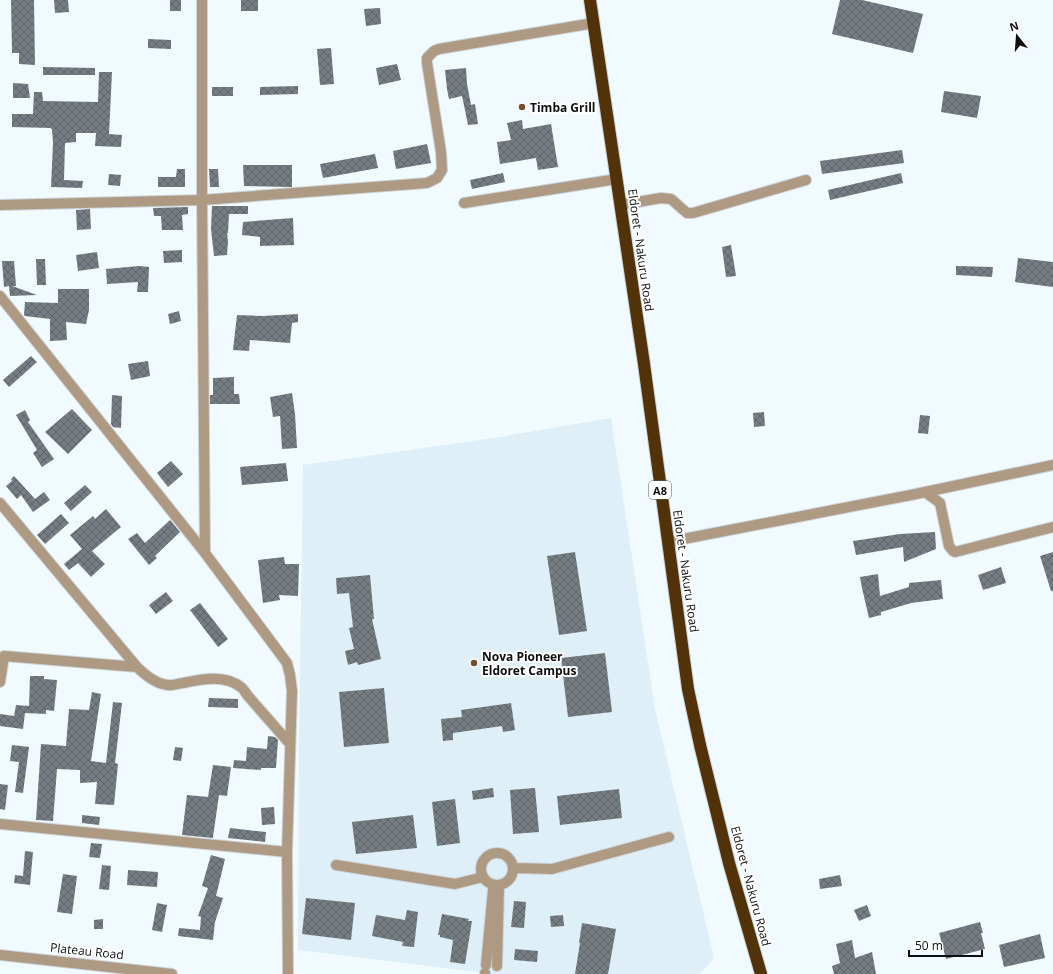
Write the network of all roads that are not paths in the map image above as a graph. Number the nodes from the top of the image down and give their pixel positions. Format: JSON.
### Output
{"nodes":[{"id":1,"x":202,"y":0,"type":"edge"},
{"id":2,"x":591,"y":0,"type":"edge"},
{"id":3,"x":594,"y":24,"type":"junction"},
{"id":4,"x":617,"y":179,"type":"junction"},
{"id":5,"x":806,"y":180,"type":"dead end"},
{"id":6,"x":202,"y":200,"type":"junction"},
{"id":7,"x":464,"y":203,"type":"dead end"},
{"id":8,"x":620,"y":204,"type":"junction"},
{"id":9,"x":0,"y":205,"type":"edge"},
{"id":10,"x":0,"y":296,"type":"edge"},
{"id":11,"x":1053,"y":465,"type":"edge"},
{"id":12,"x":925,"y":492,"type":"junction"},
{"id":13,"x":0,"y":503,"type":"edge"},
{"id":14,"x":1053,"y":527,"type":"edge"},
{"id":15,"x":668,"y":542,"type":"junction"},
{"id":16,"x":205,"y":553,"type":"junction"},
{"id":17,"x":2,"y":656,"type":"edge"},
{"id":18,"x":137,"y":667,"type":"junction"},
{"id":19,"x":0,"y":682,"type":"edge"},
{"id":20,"x":290,"y":744,"type":"junction"},
{"id":21,"x":0,"y":824,"type":"edge"},
{"id":22,"x":669,"y":837,"type":"dead end"},
{"id":23,"x":287,"y":852,"type":"junction"},
{"id":24,"x":336,"y":865,"type":"dead end"},
{"id":25,"x":514,"y":868,"type":"junction"},
{"id":26,"x":483,"y":877,"type":"junction"},
{"id":27,"x":496,"y":885,"type":"junction"},
{"id":28,"x":0,"y":954,"type":"edge"},
{"id":29,"x":497,"y":966,"type":"dead end"},
{"id":30,"x":485,"y":971,"type":"edge"},
{"id":31,"x":172,"y":974,"type":"edge"},
{"id":32,"x":288,"y":974,"type":"edge"},
{"id":33,"x":761,"y":974,"type":"edge"}],
"edges":[{"from":1,"to":6,"type":"street"},
{"from":2,"to":3,"type":"highway","name":"Eldoret - Nakuru Road","number":"A8"},
{"from":3,"to":4,"type":"highway","name":"Eldoret - Nakuru Road","number":"A8"},
{"from":3,"to":6,"type":"street"},
{"from":4,"to":7,"type":"street"},
{"from":4,"to":8,"type":"highway","name":"Eldoret - Nakuru Road","number":"A8"},
{"from":5,"to":8,"type":"street"},
{"from":6,"to":9,"type":"street"},
{"from":6,"to":16,"type":"street"},
{"from":8,"to":15,"type":"highway","name":"Eldoret - Nakuru Road","number":"A8"},
{"from":10,"to":16,"type":"street"},
{"from":11,"to":12,"type":"street"},
{"from":12,"to":14,"type":"street"},
{"from":12,"to":15,"type":"street"},
{"from":13,"to":18,"type":"street"},
{"from":15,"to":33,"type":"highway","name":"Eldoret - Nakuru Road","number":"A8"},
{"from":16,"to":20,"type":"street"},
{"from":17,"to":18,"type":"street"},
{"from":17,"to":19,"type":"street"},
{"from":18,"to":20,"type":"street"},
{"from":20,"to":23,"type":"street"},
{"from":21,"to":23,"type":"street"},
{"from":22,"to":25,"type":"street"},
{"from":23,"to":32,"type":"street"},
{"from":24,"to":26,"type":"street"},
{"from":25,"to":26,"type":"street"},
{"from":25,"to":27,"type":"street"},
{"from":26,"to":27,"type":"street"},
{"from":27,"to":29,"type":"street"},
{"from":27,"to":30,"type":"street"},
{"from":28,"to":31,"type":"street","name":"Plateau Road"}]}
